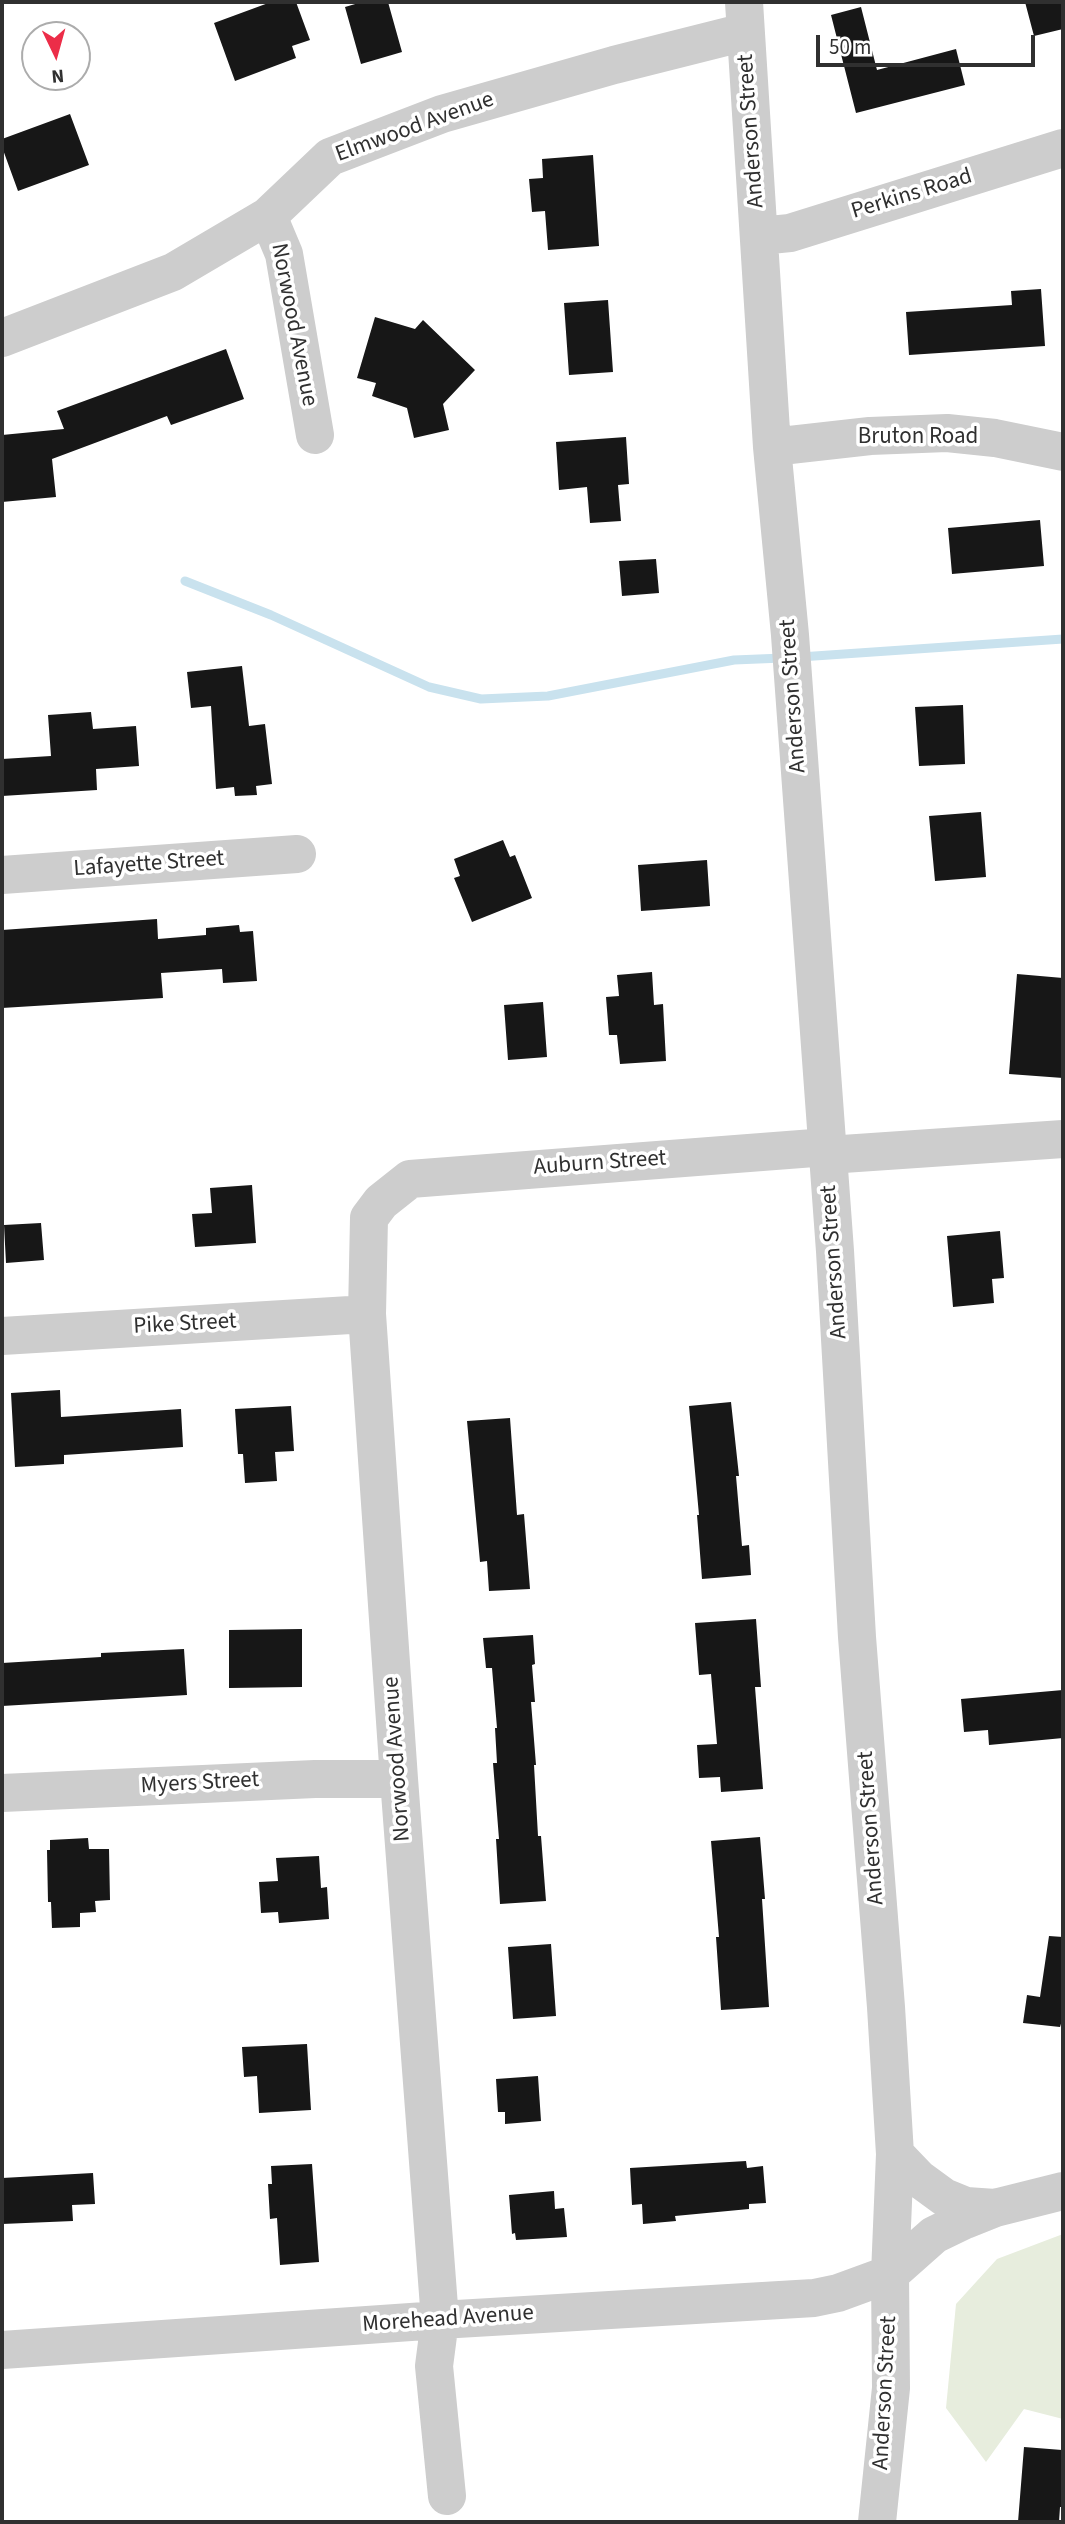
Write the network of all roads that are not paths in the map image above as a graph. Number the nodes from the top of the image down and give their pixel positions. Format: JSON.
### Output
{"nodes":[{"id":1,"x":744,"y":17,"type":"edge"},
{"id":2,"x":1063,"y":148,"type":"edge"},
{"id":3,"x":268,"y":216,"type":"junction"},
{"id":4,"x":760,"y":236,"type":"junction"},
{"id":5,"x":2,"y":338,"type":"edge"},
{"id":6,"x":314,"y":435,"type":"dead end"},
{"id":7,"x":772,"y":447,"type":"junction"},
{"id":8,"x":1063,"y":452,"type":"edge"},
{"id":9,"x":297,"y":854,"type":"dead end"},
{"id":10,"x":2,"y":875,"type":"edge"},
{"id":11,"x":1063,"y":1139,"type":"edge"},
{"id":12,"x":827,"y":1151,"type":"junction"},
{"id":13,"x":381,"y":1202,"type":"joint"},
{"id":14,"x":367,"y":1314,"type":"junction"},
{"id":15,"x":2,"y":1336,"type":"edge"},
{"id":16,"x":398,"y":1779,"type":"junction"},
{"id":17,"x":2,"y":1793,"type":"edge"},
{"id":18,"x":895,"y":2154,"type":"junction"},
{"id":19,"x":1063,"y":2191,"type":"edge"},
{"id":20,"x":995,"y":2208,"type":"junction"},
{"id":21,"x":890,"y":2274,"type":"junction"},
{"id":22,"x":440,"y":2320,"type":"junction"},
{"id":23,"x":2,"y":2350,"type":"edge"},
{"id":24,"x":447,"y":2496,"type":"dead end"},
{"id":25,"x":877,"y":2522,"type":"edge"}],
"edges":[{"from":1,"to":3,"type":"street","name":"Elmwood Avenue"},
{"from":1,"to":4,"type":"street","name":"Anderson Street"},
{"from":2,"to":4,"type":"street","name":"Perkins Road"},
{"from":3,"to":5,"type":"street","name":"Elmwood Avenue"},
{"from":3,"to":6,"type":"street","name":"Norwood Avenue"},
{"from":4,"to":7,"type":"street","name":"Anderson Street"},
{"from":7,"to":8,"type":"street","name":"Bruton Road"},
{"from":7,"to":12,"type":"street","name":"Anderson Street"},
{"from":9,"to":10,"type":"street","name":"Lafayette Street"},
{"from":11,"to":12,"type":"street","name":"Auburn Street"},
{"from":12,"to":13,"type":"street","name":"Auburn Street"},
{"from":12,"to":18,"type":"street","name":"Anderson Street"},
{"from":13,"to":14,"type":"street","name":"Norwood Avenue"},
{"from":14,"to":15,"type":"street","name":"Pike Street"},
{"from":14,"to":16,"type":"street","name":"Norwood Avenue"},
{"from":16,"to":17,"type":"street","name":"Myers Street"},
{"from":16,"to":22,"type":"street","name":"Norwood Avenue"},
{"from":18,"to":20,"type":"street"},
{"from":18,"to":21,"type":"street","name":"Anderson Street"},
{"from":19,"to":20,"type":"street"},
{"from":20,"to":21,"type":"street"},
{"from":21,"to":22,"type":"street","name":"Morehead Avenue"},
{"from":21,"to":25,"type":"street","name":"Anderson Street"},
{"from":22,"to":23,"type":"street","name":"Morehead Avenue"},
{"from":22,"to":24,"type":"street","name":"Norwood Avenue"}]}
